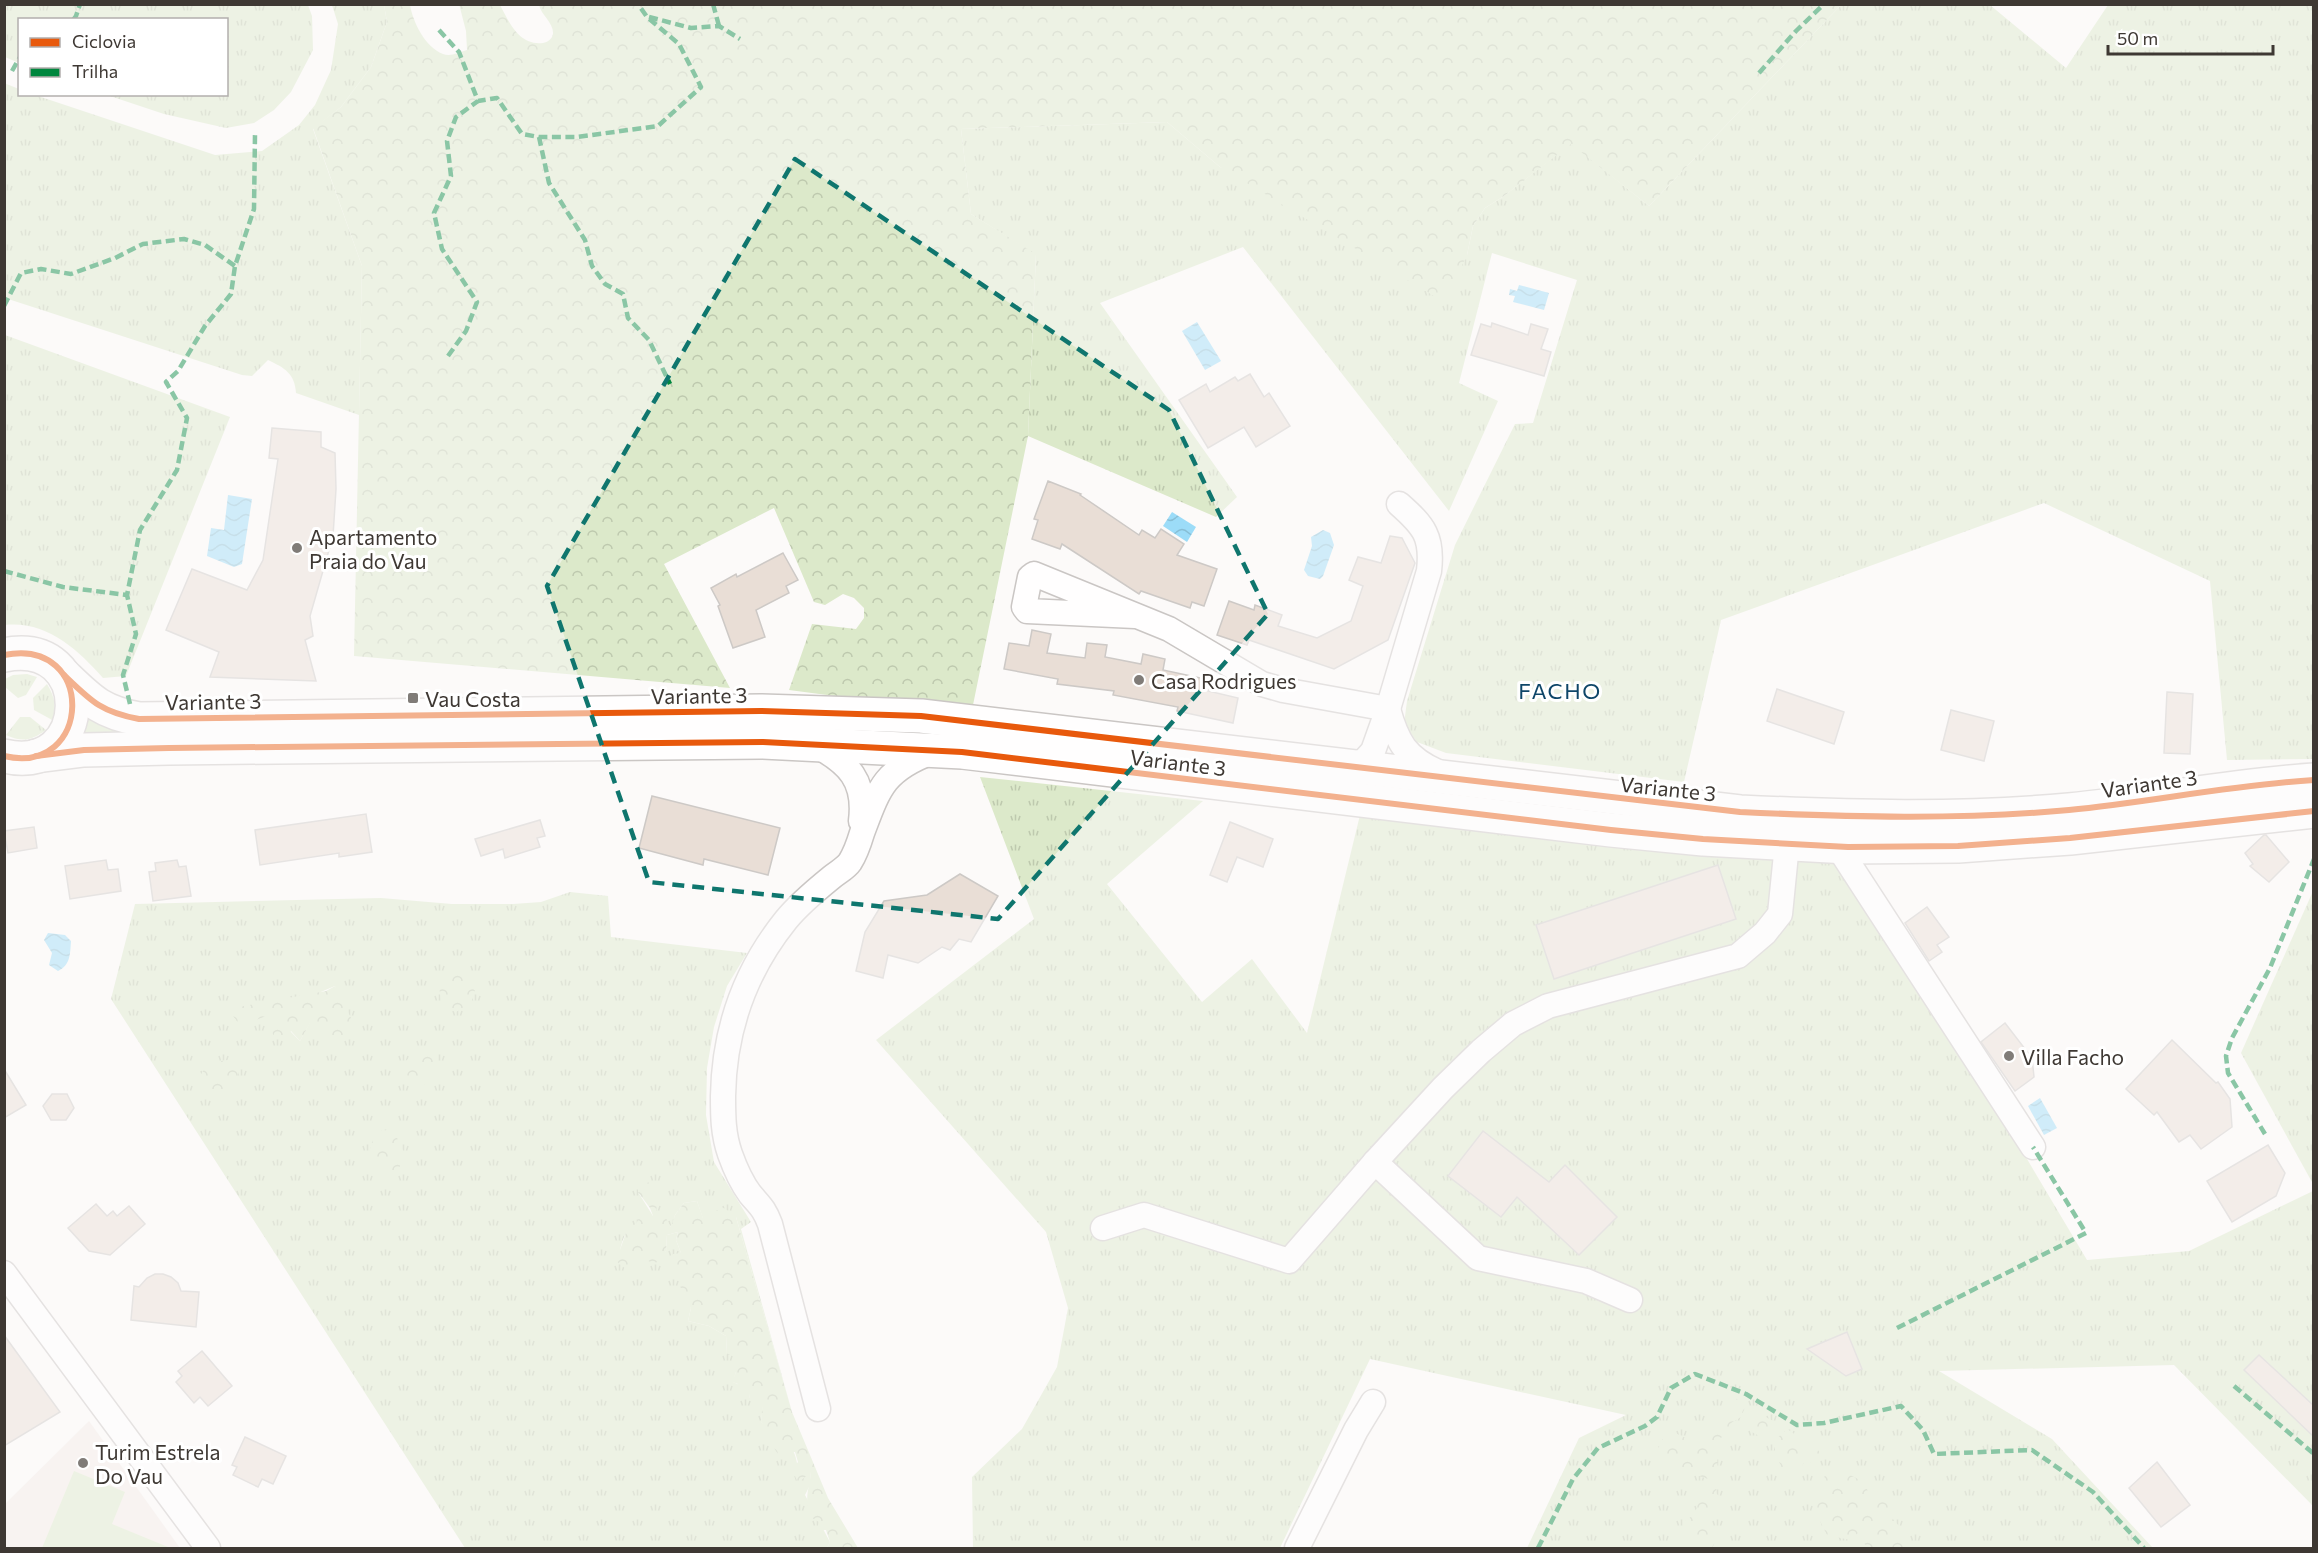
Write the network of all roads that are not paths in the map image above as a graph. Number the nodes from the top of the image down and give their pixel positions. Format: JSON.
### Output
{"nodes":[{"id":1,"x":1399,"y":504,"type":"dead end"},
{"id":2,"x":1135,"y":616,"type":"dead end"},
{"id":3,"x":8,"y":653,"type":"edge"},
{"id":4,"x":64,"y":675,"type":"junction"},
{"id":5,"x":1388,"y":709,"type":"junction"},
{"id":6,"x":813,"y":744,"type":"junction"},
{"id":7,"x":937,"y":751,"type":"junction"},
{"id":8,"x":18,"y":761,"type":"edge"},
{"id":9,"x":1346,"y":767,"type":"junction"},
{"id":10,"x":1455,"y":779,"type":"junction"},
{"id":11,"x":2313,"y":780,"type":"edge"},
{"id":12,"x":2313,"y":810,"type":"edge"},
{"id":13,"x":1787,"y":844,"type":"junction"},
{"id":14,"x":857,"y":846,"type":"junction"},
{"id":15,"x":1838,"y":847,"type":"junction"},
{"id":16,"x":2033,"y":1147,"type":"dead end"},
{"id":17,"x":1375,"y":1162,"type":"junction"},
{"id":18,"x":1103,"y":1228,"type":"dead end"},
{"id":19,"x":4,"y":1273,"type":"edge"},
{"id":20,"x":1630,"y":1300,"type":"dead end"},
{"id":21,"x":1373,"y":1402,"type":"dead end"},
{"id":22,"x":818,"y":1409,"type":"dead end"},
{"id":23,"x":208,"y":1548,"type":"edge"},
{"id":24,"x":1297,"y":1548,"type":"edge"}],
"edges":[{"from":1,"to":5,"type":"street"},
{"from":2,"to":5,"type":"street"},
{"from":3,"to":4,"type":"main road","name":"Variante 3"},
{"from":4,"to":8,"type":"main road"},
{"from":4,"to":9,"type":"main road","name":"Variante 3"},
{"from":5,"to":9,"type":"street"},
{"from":5,"to":10,"type":"street"},
{"from":6,"to":7,"type":"main road","name":"Variante 3"},
{"from":6,"to":8,"type":"main road","name":"Variante 3"},
{"from":6,"to":14,"type":"street"},
{"from":7,"to":13,"type":"main road","name":"Variante 3"},
{"from":7,"to":14,"type":"street"},
{"from":9,"to":10,"type":"main road","name":"Variante 3"},
{"from":10,"to":11,"type":"main road","name":"Variante 3"},
{"from":12,"to":15,"type":"main road","name":"Variante 3"},
{"from":13,"to":15,"type":"main road","name":"Variante 3"},
{"from":13,"to":17,"type":"street"},
{"from":14,"to":22,"type":"street"},
{"from":15,"to":16,"type":"street"},
{"from":17,"to":18,"type":"street"},
{"from":17,"to":20,"type":"street"},
{"from":19,"to":23,"type":"street"},
{"from":21,"to":24,"type":"street"}]}
